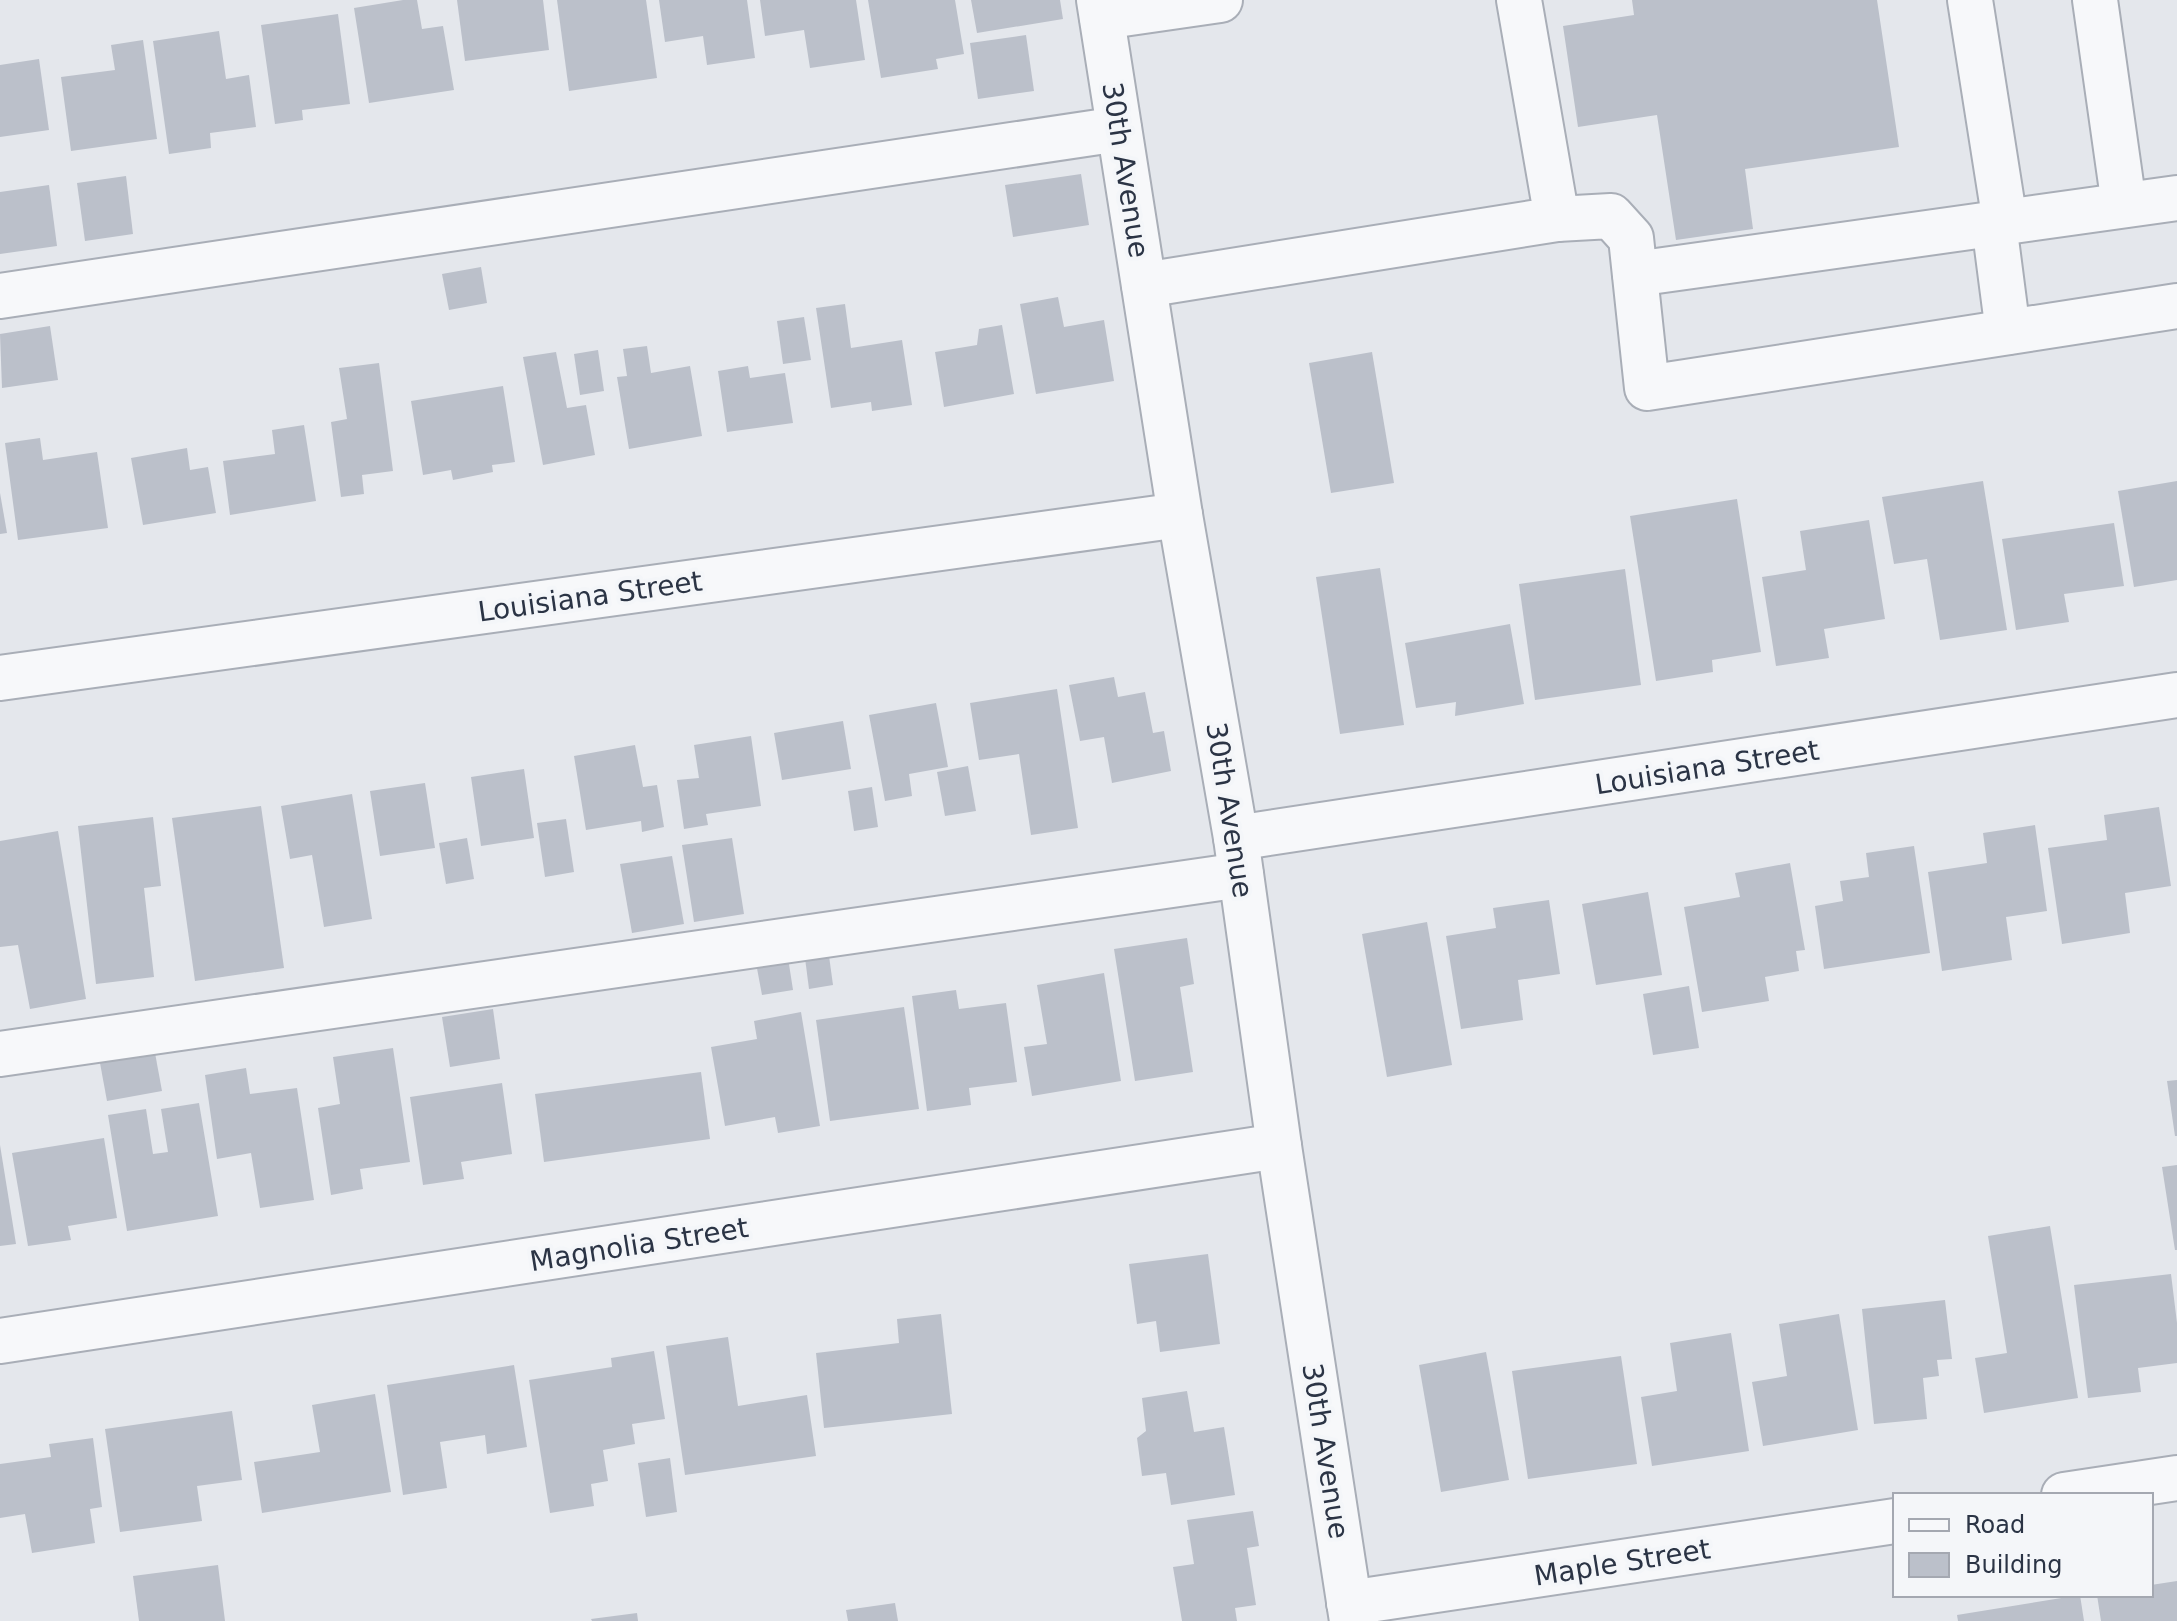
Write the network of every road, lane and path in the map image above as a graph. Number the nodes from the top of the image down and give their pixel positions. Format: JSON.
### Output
{"nodes":[{"id":1,"x":1220,"y":0,"type":"edge"},
{"id":2,"x":1519,"y":0,"type":"edge"},
{"id":3,"x":1970,"y":0,"type":"edge"},
{"id":4,"x":2095,"y":0,"type":"edge"},
{"id":5,"x":1100,"y":9,"type":"edge"},
{"id":6,"x":1119,"y":129,"type":"junction"},
{"id":7,"x":2177,"y":198,"type":"edge"},
{"id":8,"x":2124,"y":205,"type":"junction"},
{"id":9,"x":1557,"y":219,"type":"junction"},
{"id":10,"x":1999,"y":223,"type":"junction"},
{"id":11,"x":1635,"y":274,"type":"junction"},
{"id":12,"x":1144,"y":285,"type":"junction"},
{"id":13,"x":0,"y":296,"type":"edge"},
{"id":14,"x":2177,"y":306,"type":"edge"},
{"id":15,"x":2008,"y":332,"type":"junction"},
{"id":16,"x":1180,"y":515,"type":"junction"},
{"id":17,"x":0,"y":678,"type":"edge"},
{"id":18,"x":2177,"y":695,"type":"edge"},
{"id":19,"x":1239,"y":856,"type":"junction"},
{"id":20,"x":0,"y":1054,"type":"edge"},
{"id":21,"x":1279,"y":1146,"type":"junction"},
{"id":22,"x":0,"y":1341,"type":"edge"},
{"id":23,"x":2177,"y":1478,"type":"edge"},
{"id":24,"x":2077,"y":1493,"type":"edge"},
{"id":25,"x":1893,"y":1521,"type":"edge"},
{"id":26,"x":1351,"y":1612,"type":"edge"}],
"edges":[{"from":1,"to":5,"type":"street"},
{"from":2,"to":9,"type":"street"},
{"from":3,"to":10,"type":"street"},
{"from":4,"to":8,"type":"street"},
{"from":5,"to":6,"type":"street","name":"30th Avenue"},
{"from":6,"to":12,"type":"street","name":"30th Avenue"},
{"from":6,"to":13,"type":"street"},
{"from":7,"to":8,"type":"street"},
{"from":8,"to":10,"type":"street"},
{"from":9,"to":11,"type":"street"},
{"from":9,"to":12,"type":"street"},
{"from":10,"to":11,"type":"street"},
{"from":10,"to":15,"type":"street"},
{"from":11,"to":15,"type":"street"},
{"from":12,"to":16,"type":"street","name":"30th Avenue"},
{"from":14,"to":15,"type":"street"},
{"from":16,"to":17,"type":"street","name":"Louisiana Street"},
{"from":16,"to":19,"type":"street","name":"30th Avenue"},
{"from":18,"to":19,"type":"street","name":"Louisiana Street"},
{"from":19,"to":20,"type":"street","name":"Louisiana Street"},
{"from":19,"to":21,"type":"street","name":"30th Avenue"},
{"from":21,"to":22,"type":"street","name":"Magnolia Street"},
{"from":21,"to":26,"type":"street","name":"30th Avenue"},
{"from":23,"to":24,"type":"street"},
{"from":25,"to":26,"type":"street","name":"Maple Street"}]}
